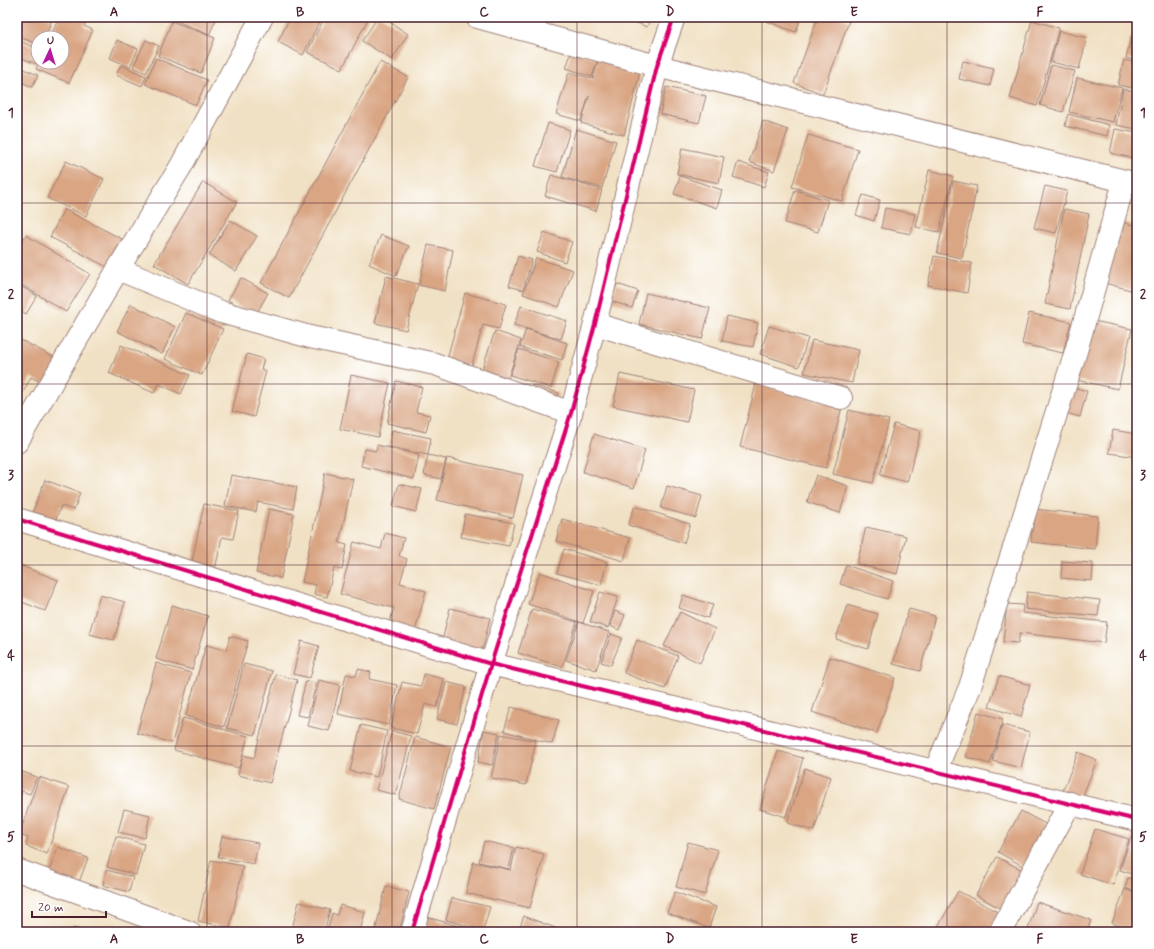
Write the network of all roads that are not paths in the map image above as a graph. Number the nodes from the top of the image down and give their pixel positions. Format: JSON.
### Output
{"nodes":[{"id":1,"x":262,"y":17,"type":"edge"},
{"id":2,"x":477,"y":17,"type":"edge"},
{"id":3,"x":674,"y":17,"type":"edge"},
{"id":4,"x":657,"y":66,"type":"junction"},
{"id":5,"x":1131,"y":183,"type":"edge"},
{"id":6,"x":118,"y":269,"type":"junction"},
{"id":7,"x":595,"y":324,"type":"junction"},
{"id":8,"x":842,"y":398,"type":"dead end"},
{"id":9,"x":571,"y":412,"type":"junction"},
{"id":10,"x":17,"y":442,"type":"edge"},
{"id":11,"x":17,"y":519,"type":"edge"},
{"id":12,"x":491,"y":664,"type":"junction"},
{"id":13,"x":935,"y":772,"type":"junction"},
{"id":14,"x":1070,"y":803,"type":"junction"},
{"id":15,"x":1137,"y":820,"type":"edge"},
{"id":16,"x":17,"y":870,"type":"edge"},
{"id":17,"x":159,"y":927,"type":"edge"},
{"id":18,"x":188,"y":932,"type":"edge"},
{"id":19,"x":412,"y":932,"type":"edge"},
{"id":20,"x":1000,"y":932,"type":"edge"}],
"edges":[{"from":1,"to":6,"type":"street"},
{"from":2,"to":4,"type":"street"},
{"from":3,"to":4,"type":"street"},
{"from":4,"to":5,"type":"street"},
{"from":4,"to":7,"type":"street"},
{"from":5,"to":13,"type":"street"},
{"from":6,"to":9,"type":"street"},
{"from":6,"to":10,"type":"street"},
{"from":7,"to":8,"type":"street"},
{"from":7,"to":9,"type":"street"},
{"from":9,"to":12,"type":"street"},
{"from":11,"to":12,"type":"street"},
{"from":12,"to":13,"type":"street"},
{"from":12,"to":19,"type":"street"},
{"from":13,"to":14,"type":"street"},
{"from":14,"to":15,"type":"street"},
{"from":14,"to":20,"type":"street"},
{"from":16,"to":17,"type":"street"},
{"from":17,"to":18,"type":"street"}]}
